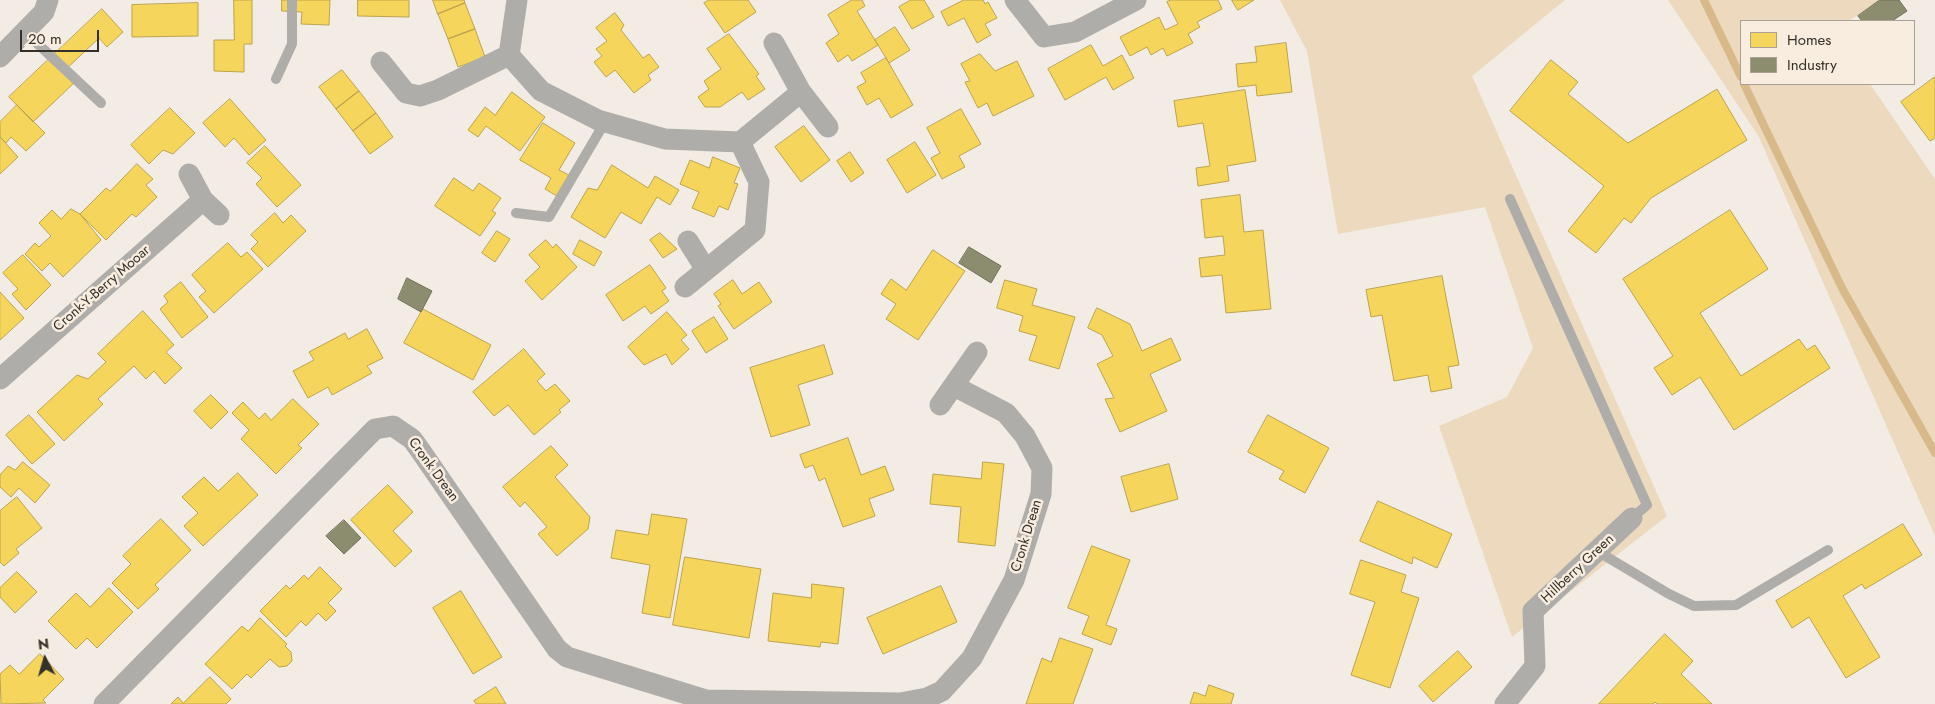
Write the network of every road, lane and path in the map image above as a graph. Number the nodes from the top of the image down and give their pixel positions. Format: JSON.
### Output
{"nodes":[{"id":1,"x":49,"y":0,"type":"edge"},
{"id":2,"x":292,"y":0,"type":"edge"},
{"id":3,"x":517,"y":0,"type":"edge"},
{"id":4,"x":1015,"y":0,"type":"edge"},
{"id":5,"x":1136,"y":0,"type":"edge"},
{"id":6,"x":25,"y":32,"type":"junction"},
{"id":7,"x":774,"y":43,"type":"dead end"},
{"id":8,"x":509,"y":55,"type":"junction"},
{"id":9,"x":0,"y":57,"type":"edge"},
{"id":10,"x":381,"y":62,"type":"dead end"},
{"id":11,"x":276,"y":79,"type":"dead end"},
{"id":12,"x":801,"y":92,"type":"junction"},
{"id":13,"x":101,"y":103,"type":"dead end"},
{"id":14,"x":605,"y":122,"type":"junction"},
{"id":15,"x":828,"y":127,"type":"dead end"},
{"id":16,"x":740,"y":142,"type":"junction"},
{"id":17,"x":189,"y":174,"type":"dead end"},
{"id":18,"x":1510,"y":199,"type":"dead end"},
{"id":19,"x":203,"y":200,"type":"junction"},
{"id":20,"x":516,"y":212,"type":"dead end"},
{"id":21,"x":219,"y":215,"type":"dead end"},
{"id":22,"x":688,"y":241,"type":"dead end"},
{"id":23,"x":706,"y":270,"type":"junction"},
{"id":24,"x":685,"y":287,"type":"dead end"},
{"id":25,"x":977,"y":352,"type":"dead end"},
{"id":26,"x":0,"y":379,"type":"edge"},
{"id":27,"x":954,"y":386,"type":"junction"},
{"id":28,"x":940,"y":405,"type":"dead end"},
{"id":29,"x":1632,"y":518,"type":"joint"},
{"id":30,"x":1828,"y":550,"type":"dead end"},
{"id":31,"x":1597,"y":551,"type":"junction"},
{"id":32,"x":927,"y":701,"type":"edge"},
{"id":33,"x":706,"y":702,"type":"edge"},
{"id":34,"x":104,"y":704,"type":"edge"},
{"id":35,"x":1505,"y":704,"type":"edge"}],
"edges":[{"from":1,"to":6,"type":"street"},
{"from":2,"to":11,"type":"lane"},
{"from":3,"to":8,"type":"street"},
{"from":4,"to":5,"type":"street"},
{"from":6,"to":9,"type":"street"},
{"from":6,"to":13,"type":"lane"},
{"from":7,"to":12,"type":"street"},
{"from":8,"to":10,"type":"street"},
{"from":8,"to":14,"type":"street"},
{"from":12,"to":15,"type":"street"},
{"from":12,"to":16,"type":"street"},
{"from":14,"to":16,"type":"street"},
{"from":14,"to":20,"type":"lane"},
{"from":16,"to":23,"type":"street"},
{"from":17,"to":19,"type":"street"},
{"from":18,"to":29,"type":"lane"},
{"from":19,"to":21,"type":"street"},
{"from":19,"to":26,"type":"street","name":"Cronk-Y-Berry Mooar"},
{"from":22,"to":23,"type":"street"},
{"from":23,"to":24,"type":"street"},
{"from":25,"to":27,"type":"street"},
{"from":27,"to":28,"type":"street"},
{"from":27,"to":32,"type":"street","name":"Cronk Drean"},
{"from":29,"to":31,"type":"street","name":"Hillberry Green"},
{"from":30,"to":31,"type":"lane"},
{"from":31,"to":35,"type":"street","name":"Hillberry Green"},
{"from":32,"to":33,"type":"street","name":"Cronk Drean"},
{"from":33,"to":34,"type":"street","name":"Cronk Drean"}]}
